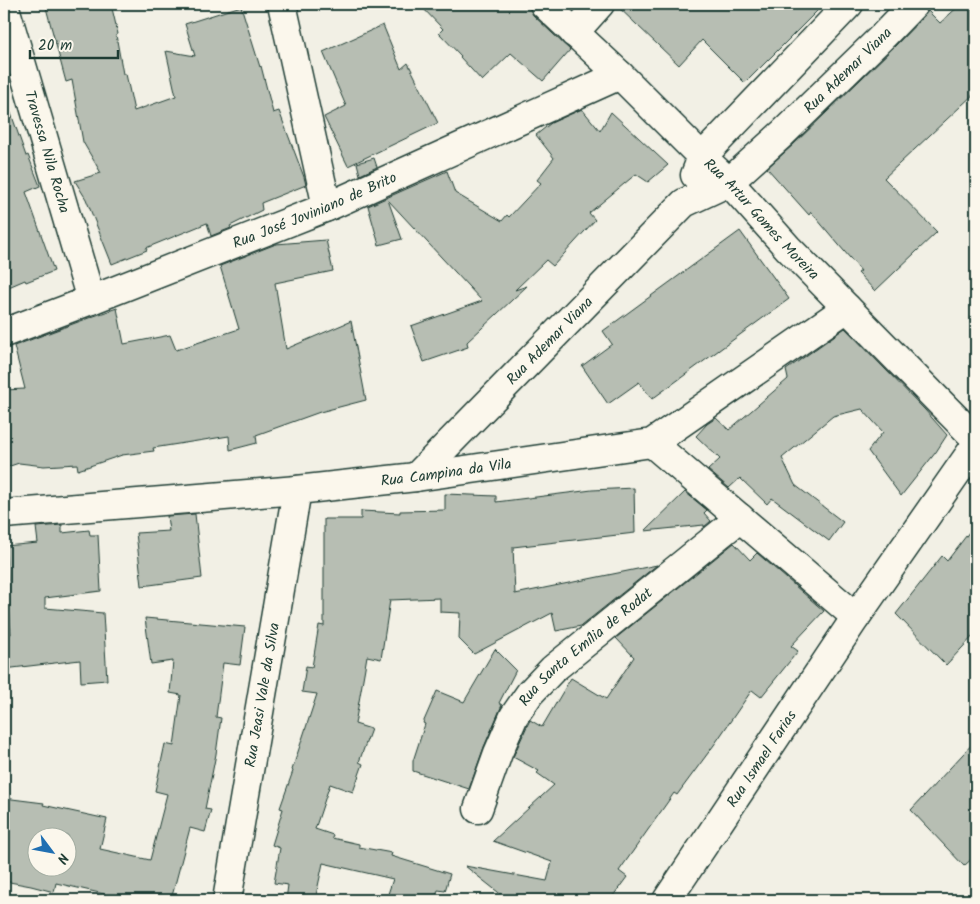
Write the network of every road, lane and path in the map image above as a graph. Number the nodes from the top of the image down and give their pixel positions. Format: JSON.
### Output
{"nodes":[{"id":1,"x":4,"y":4,"type":"edge"},
{"id":2,"x":282,"y":4,"type":"edge"},
{"id":3,"x":544,"y":4,"type":"edge"},
{"id":4,"x":600,"y":4,"type":"edge"},
{"id":5,"x":849,"y":4,"type":"edge"},
{"id":6,"x":914,"y":4,"type":"edge"},
{"id":7,"x":574,"y":33,"type":"junction"},
{"id":8,"x":620,"y":75,"type":"junction"},
{"id":9,"x":702,"y":157,"type":"junction"},
{"id":10,"x":729,"y":182,"type":"junction"},
{"id":11,"x":684,"y":203,"type":"junction"},
{"id":12,"x":328,"y":207,"type":"junction"},
{"id":13,"x":91,"y":300,"type":"junction"},
{"id":14,"x":847,"y":308,"type":"junction"},
{"id":15,"x":4,"y":333,"type":"edge"},
{"id":16,"x":976,"y":439,"type":"edge"},
{"id":17,"x":652,"y":442,"type":"junction"},
{"id":18,"x":976,"y":445,"type":"edge"},
{"id":19,"x":416,"y":477,"type":"junction"},
{"id":20,"x":297,"y":490,"type":"junction"},
{"id":21,"x":4,"y":514,"type":"edge"},
{"id":22,"x":740,"y":518,"type":"junction"},
{"id":23,"x":856,"y":617,"type":"junction"},
{"id":24,"x":478,"y":810,"type":"dead end"},
{"id":25,"x":227,"y":900,"type":"edge"},
{"id":26,"x":667,"y":900,"type":"edge"}],
"edges":[{"from":1,"to":13,"type":"street","name":"Travessa Nila Rocha"},
{"from":2,"to":12,"type":"street"},
{"from":3,"to":7,"type":"street","name":"Rua Artur Gomes Moreira"},
{"from":4,"to":7,"type":"street"},
{"from":5,"to":9,"type":"street","name":"Rua Ademar Viana"},
{"from":6,"to":10,"type":"street","name":"Rua Ademar Viana"},
{"from":7,"to":8,"type":"street","name":"Rua Artur Gomes Moreira"},
{"from":8,"to":9,"type":"street","name":"Rua Artur Gomes Moreira"},
{"from":8,"to":12,"type":"street","name":"Rua José Joviniano de Brito"},
{"from":9,"to":10,"type":"street","name":"Rua Artur Gomes Moreira"},
{"from":9,"to":11,"type":"street","name":"Rua Ademar Viana"},
{"from":10,"to":11,"type":"street","name":"Rua Ademar Viana"},
{"from":10,"to":14,"type":"street","name":"Rua Artur Gomes Moreira"},
{"from":11,"to":19,"type":"street","name":"Rua Ademar Viana"},
{"from":12,"to":13,"type":"street","name":"Rua José Joviniano de Brito"},
{"from":13,"to":15,"type":"street","name":"Rua José Joviniano de Brito"},
{"from":14,"to":16,"type":"street","name":"Rua Artur Gomes Moreira"},
{"from":14,"to":17,"type":"street","name":"Rua Campina da Vila"},
{"from":17,"to":19,"type":"street","name":"Rua Campina da Vila"},
{"from":17,"to":22,"type":"street"},
{"from":18,"to":23,"type":"street","name":"Rua Ismael Farias"},
{"from":19,"to":20,"type":"street","name":"Rua Campina da Vila"},
{"from":20,"to":21,"type":"street","name":"Rua Campina da Vila"},
{"from":20,"to":25,"type":"street","name":"Rua Jeasi Vale da Silva"},
{"from":22,"to":23,"type":"street"},
{"from":22,"to":24,"type":"street","name":"Rua Santa Emília de Rodat"},
{"from":23,"to":26,"type":"street","name":"Rua Ismael Farias"}]}
